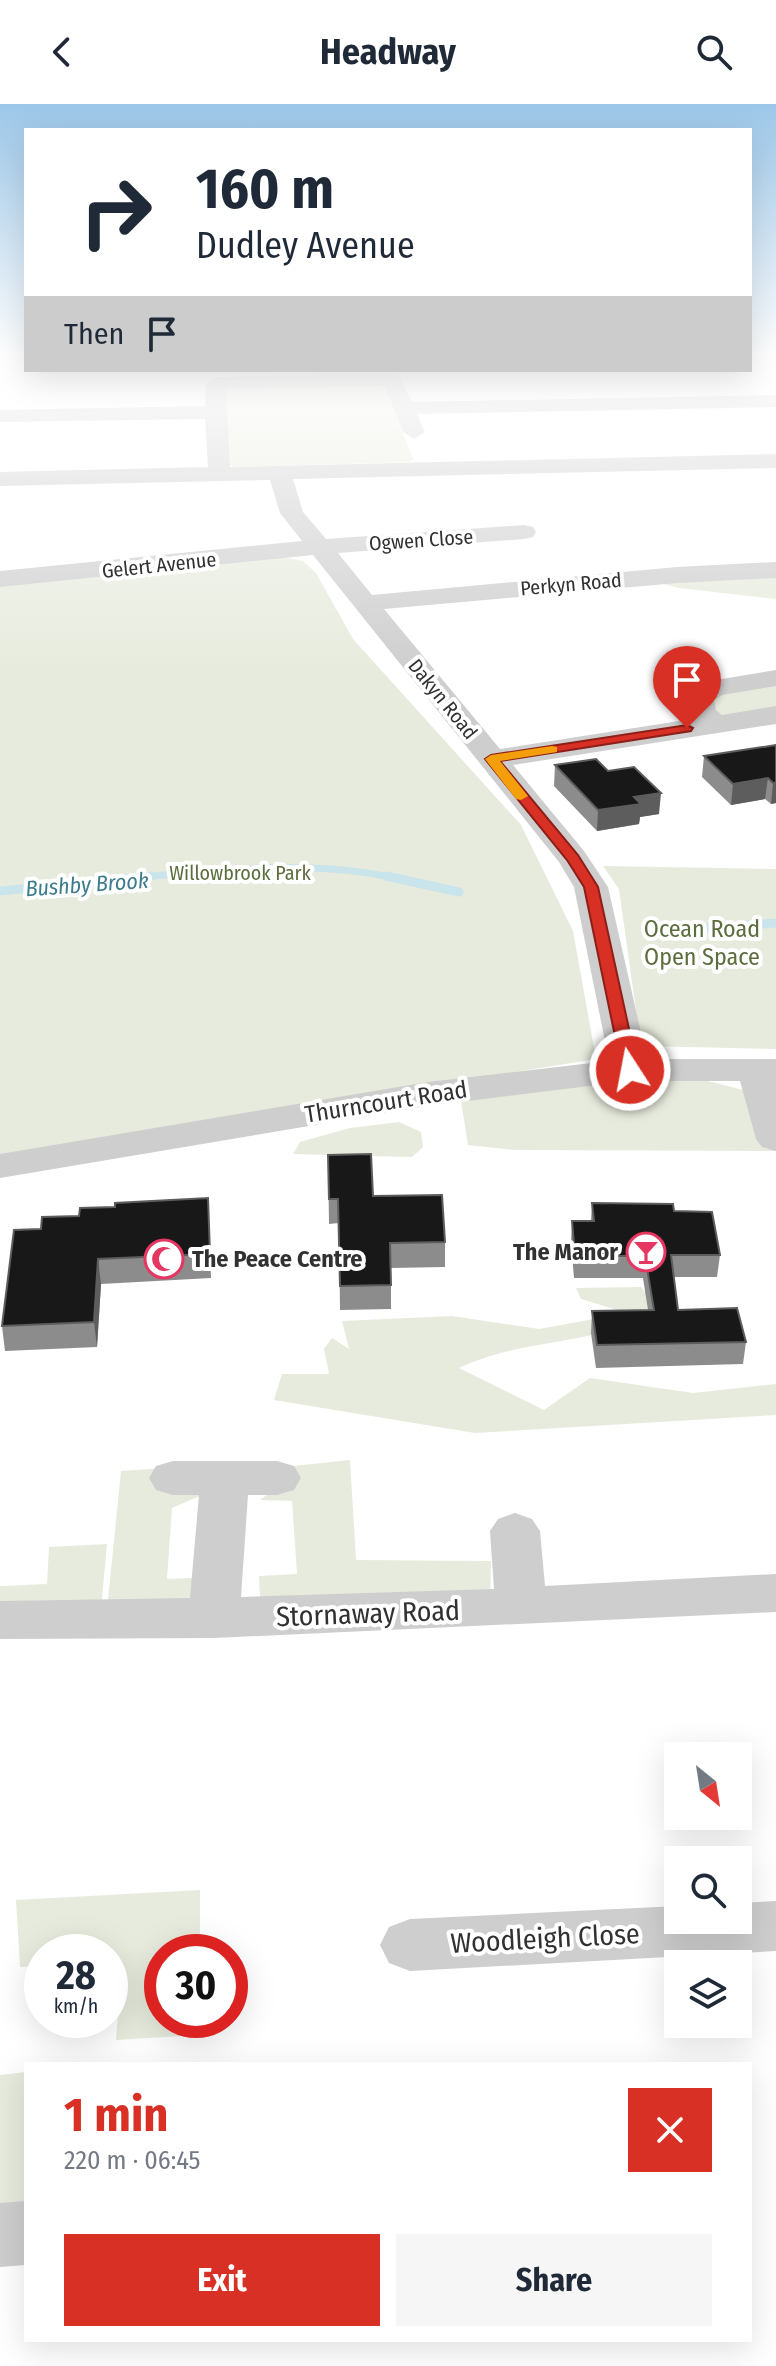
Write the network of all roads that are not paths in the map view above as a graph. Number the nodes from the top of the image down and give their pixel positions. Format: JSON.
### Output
{"nodes":[{"id":1,"x":219,"y":463,"type":"edge"},
{"id":2,"x":426,"y":463,"type":"edge"},
{"id":3,"x":686,"y":463,"type":"edge"},
{"id":4,"x":428,"y":467,"type":"junction"},
{"id":5,"x":279,"y":472,"type":"junction"},
{"id":6,"x":220,"y":473,"type":"junction"},
{"id":7,"x":0,"y":479,"type":"edge"},
{"id":8,"x":524,"y":532,"type":"dead end"},
{"id":9,"x":318,"y":547,"type":"junction"},
{"id":10,"x":776,"y":570,"type":"edge"},
{"id":11,"x":0,"y":579,"type":"edge"},
{"id":12,"x":367,"y":603,"type":"junction"},
{"id":13,"x":776,"y":678,"type":"edge"},
{"id":14,"x":776,"y":715,"type":"edge"},
{"id":15,"x":715,"y":724,"type":"junction"},
{"id":16,"x":491,"y":759,"type":"junction"},
{"id":17,"x":630,"y":1070,"type":"junction"},
{"id":18,"x":766,"y":1070,"type":"edge"},
{"id":19,"x":776,"y":1139,"type":"edge"},
{"id":20,"x":0,"y":1166,"type":"edge"},
{"id":21,"x":173,"y":1478,"type":"dead end"},
{"id":22,"x":277,"y":1478,"type":"dead end"},
{"id":23,"x":225,"y":1479,"type":"junction"},
{"id":24,"x":515,"y":1531,"type":"dead end"},
{"id":25,"x":776,"y":1593,"type":"edge"},
{"id":26,"x":521,"y":1607,"type":"junction"},
{"id":27,"x":214,"y":1619,"type":"junction"},
{"id":28,"x":0,"y":1620,"type":"edge"},
{"id":29,"x":776,"y":1926,"type":"edge"},
{"id":30,"x":410,"y":1945,"type":"dead end"},
{"id":31,"x":24,"y":2233,"type":"edge"},
{"id":32,"x":0,"y":2235,"type":"edge"}],
"edges":[{"from":1,"to":6,"type":"street"},
{"from":2,"to":4,"type":"street"},
{"from":3,"to":4,"type":"street"},
{"from":4,"to":5,"type":"street"},
{"from":5,"to":6,"type":"street"},
{"from":5,"to":9,"type":"street","name":"Dakyn Road"},
{"from":6,"to":7,"type":"street"},
{"from":8,"to":9,"type":"street","name":"Ogwen Close"},
{"from":9,"to":11,"type":"street","name":"Gelert Avenue"},
{"from":9,"to":12,"type":"street","name":"Dakyn Road"},
{"from":10,"to":12,"type":"street","name":"Perkyn Road"},
{"from":12,"to":16,"type":"street","name":"Dakyn Road"},
{"from":13,"to":15,"type":"street"},
{"from":14,"to":15,"type":"street"},
{"from":15,"to":16,"type":"street"},
{"from":16,"to":17,"type":"street","name":"Dakyn Road"},
{"from":17,"to":18,"type":"street","name":"Thurncourt Road"},
{"from":17,"to":20,"type":"street","name":"Thurncourt Road"},
{"from":18,"to":19,"type":"street"},
{"from":21,"to":23,"type":"street"},
{"from":22,"to":23,"type":"street"},
{"from":23,"to":27,"type":"street"},
{"from":24,"to":26,"type":"street"},
{"from":25,"to":26,"type":"street","name":"Stornaway Road"},
{"from":26,"to":27,"type":"street","name":"Stornaway Road"},
{"from":27,"to":28,"type":"street","name":"Stornaway Road"},
{"from":29,"to":30,"type":"street","name":"Woodleigh Close"},
{"from":31,"to":32,"type":"street"}]}
